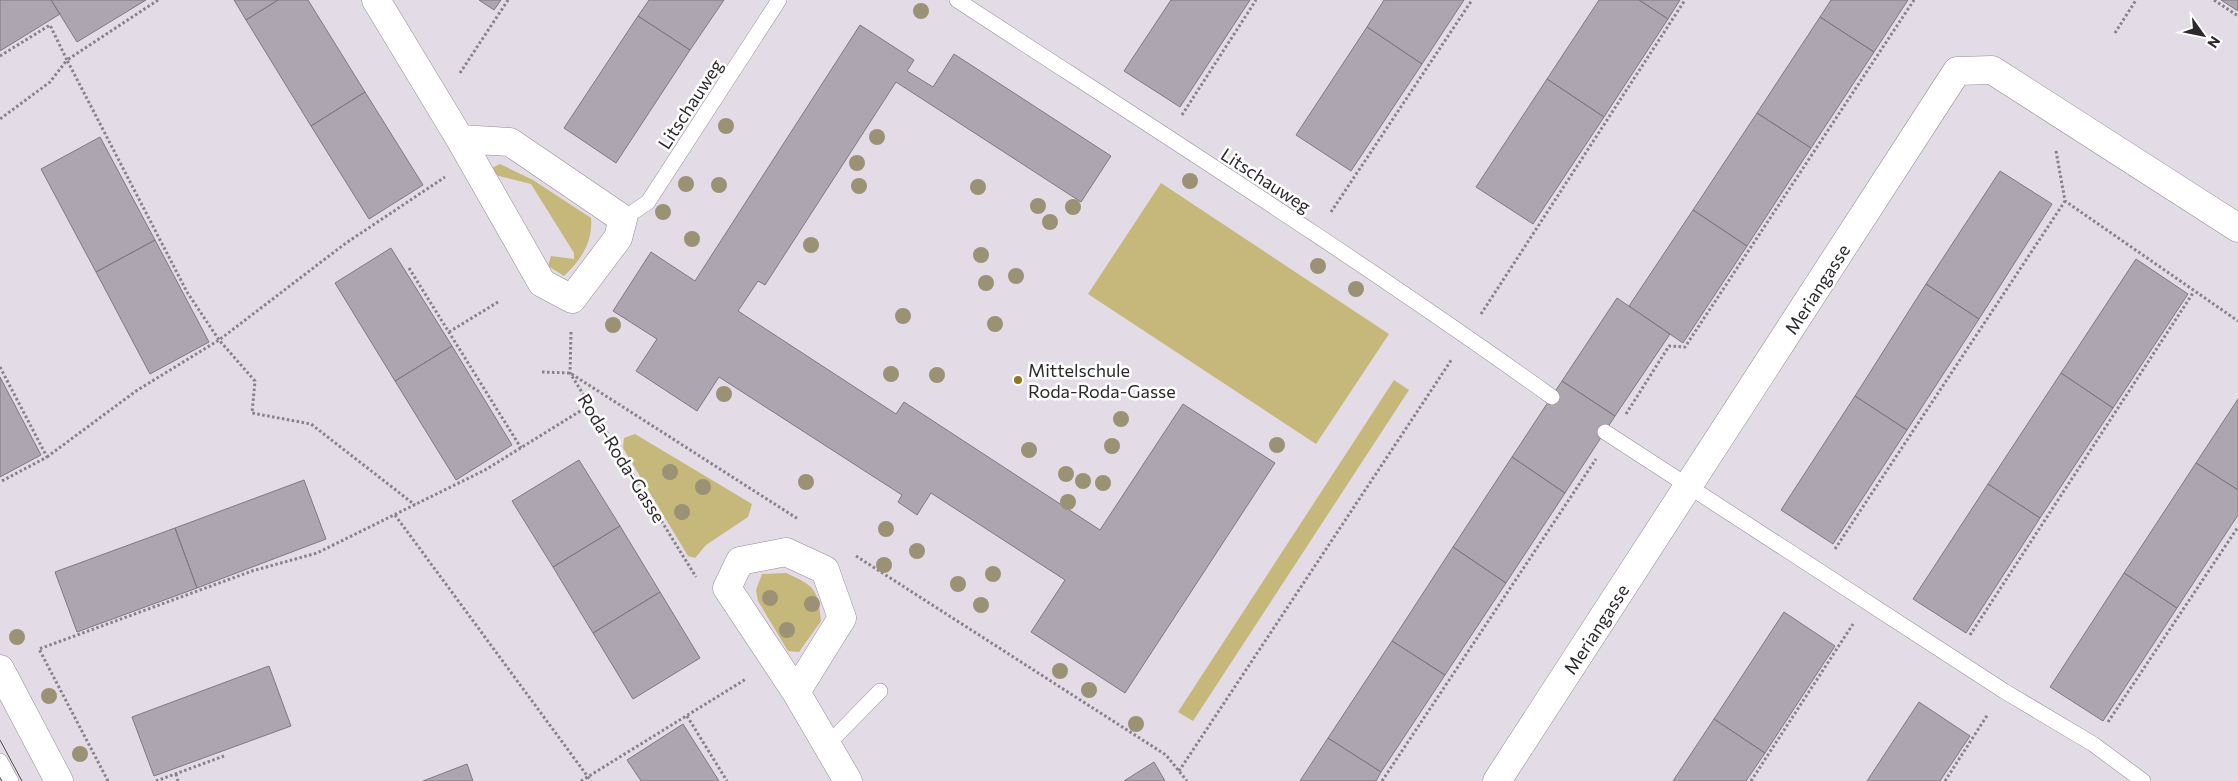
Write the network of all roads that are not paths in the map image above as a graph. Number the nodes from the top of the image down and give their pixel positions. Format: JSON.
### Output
{"nodes":[{"id":1,"x":376,"y":0,"type":"edge"},
{"id":2,"x":779,"y":0,"type":"edge"},
{"id":3,"x":957,"y":0,"type":"edge"},
{"id":4,"x":460,"y":139,"type":"junction"},
{"id":5,"x":623,"y":219,"type":"junction"},
{"id":6,"x":2238,"y":228,"type":"edge"},
{"id":7,"x":1552,"y":397,"type":"dead end"},
{"id":8,"x":1608,"y":434,"type":"road end"},
{"id":9,"x":1690,"y":485,"type":"junction"},
{"id":10,"x":0,"y":669,"type":"edge"},
{"id":11,"x":880,"y":691,"type":"dead end"},
{"id":12,"x":796,"y":692,"type":"junction"},
{"id":13,"x":827,"y":745,"type":"junction"},
{"id":14,"x":0,"y":761,"type":"edge"},
{"id":15,"x":11,"y":781,"type":"edge"},
{"id":16,"x":59,"y":781,"type":"edge"},
{"id":17,"x":848,"y":781,"type":"edge"},
{"id":18,"x":1497,"y":781,"type":"edge"},
{"id":19,"x":2143,"y":781,"type":"edge"}],
"edges":[{"from":1,"to":4,"type":"street"},
{"from":2,"to":5,"type":"lane","name":"Litschauweg"},
{"from":3,"to":7,"type":"lane","name":"Litschauweg"},
{"from":4,"to":5,"type":"street"},
{"from":4,"to":5,"type":"street"},
{"from":6,"to":9,"type":"street","name":"Meriangasse"},
{"from":8,"to":9,"type":"lane"},
{"from":9,"to":18,"type":"street","name":"Meriangasse"},
{"from":9,"to":19,"type":"lane"},
{"from":10,"to":16,"type":"street"},
{"from":11,"to":13,"type":"lane"},
{"from":12,"to":12,"type":"street"},
{"from":12,"to":13,"type":"street"},
{"from":13,"to":17,"type":"street"},
{"from":14,"to":15,"type":"lane"}]}
